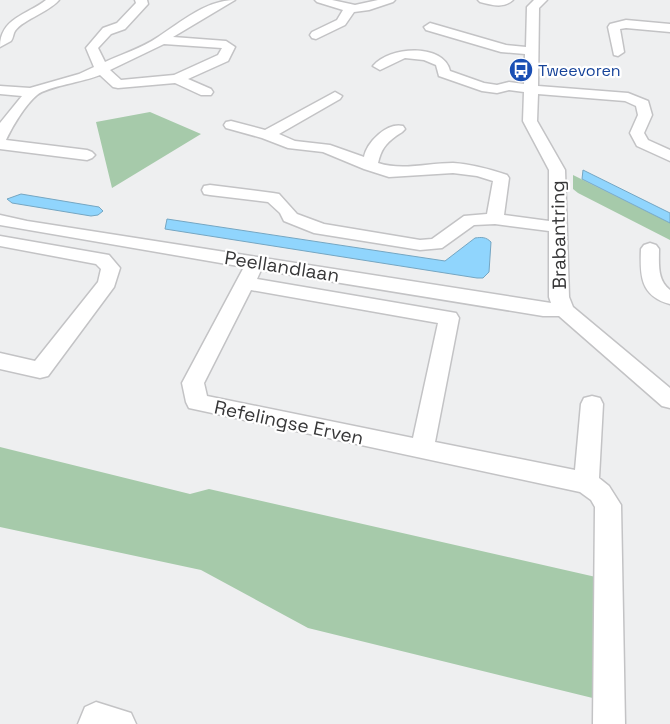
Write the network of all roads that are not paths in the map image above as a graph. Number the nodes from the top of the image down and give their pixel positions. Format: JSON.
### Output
{"nodes":[{"id":1,"x":53,"y":0,"type":"edge"},
{"id":2,"x":141,"y":0,"type":"edge"},
{"id":3,"x":229,"y":0,"type":"edge"},
{"id":4,"x":321,"y":0,"type":"edge"},
{"id":5,"x":390,"y":0,"type":"edge"},
{"id":6,"x":484,"y":0,"type":"edge"},
{"id":7,"x":507,"y":0,"type":"edge"},
{"id":8,"x":541,"y":0,"type":"edge"},
{"id":9,"x":349,"y":10,"type":"junction"},
{"id":10,"x":430,"y":27,"type":"dead end"},
{"id":11,"x":670,"y":28,"type":"edge"},
{"id":12,"x":316,"y":35,"type":"dead end"},
{"id":13,"x":162,"y":40,"type":"junction"},
{"id":14,"x":0,"y":43,"type":"edge"},
{"id":15,"x":532,"y":51,"type":"junction"},
{"id":16,"x":618,"y":52,"type":"dead end"},
{"id":17,"x":223,"y":58,"type":"junction"},
{"id":18,"x":380,"y":66,"type":"dead end"},
{"id":19,"x":101,"y":69,"type":"junction"},
{"id":20,"x":177,"y":79,"type":"junction"},
{"id":21,"x":0,"y":90,"type":"edge"},
{"id":22,"x":531,"y":90,"type":"junction"},
{"id":23,"x":32,"y":92,"type":"junction"},
{"id":24,"x":335,"y":96,"type":"dead end"},
{"id":25,"x":231,"y":125,"type":"dead end"},
{"id":26,"x":398,"y":129,"type":"dead end"},
{"id":27,"x":267,"y":134,"type":"junction"},
{"id":28,"x":0,"y":138,"type":"edge"},
{"id":29,"x":0,"y":144,"type":"edge"},
{"id":30,"x":87,"y":155,"type":"dead end"},
{"id":31,"x":670,"y":156,"type":"edge"},
{"id":32,"x":370,"y":166,"type":"junction"},
{"id":33,"x":210,"y":190,"type":"dead end"},
{"id":34,"x":495,"y":219,"type":"junction"},
{"id":35,"x":0,"y":220,"type":"edge"},
{"id":36,"x":27,"y":226,"type":"junction"},
{"id":37,"x":558,"y":227,"type":"junction"},
{"id":38,"x":1,"y":242,"type":"edge"},
{"id":39,"x":650,"y":250,"type":"dead end"},
{"id":40,"x":256,"y":262,"type":"junction"},
{"id":41,"x":245,"y":283,"type":"junction"},
{"id":42,"x":670,"y":298,"type":"edge"},
{"id":43,"x":564,"y":310,"type":"junction"},
{"id":44,"x":0,"y":361,"type":"edge"},
{"id":45,"x":670,"y":400,"type":"edge"},
{"id":46,"x":592,"y":404,"type":"dead end"},
{"id":47,"x":422,"y":450,"type":"junction"},
{"id":48,"x":586,"y":483,"type":"junction"},
{"id":49,"x":94,"y":724,"type":"edge"},
{"id":50,"x":120,"y":724,"type":"edge"},
{"id":51,"x":609,"y":724,"type":"edge"}],
"edges":[{"from":1,"to":14,"type":"street"},
{"from":2,"to":19,"type":"street"},
{"from":3,"to":13,"type":"street"},
{"from":4,"to":9,"type":"street"},
{"from":5,"to":9,"type":"street"},
{"from":6,"to":7,"type":"street"},
{"from":8,"to":15,"type":"street","name":"Brabantring"},
{"from":9,"to":12,"type":"street"},
{"from":10,"to":15,"type":"street"},
{"from":11,"to":16,"type":"street"},
{"from":13,"to":17,"type":"street"},
{"from":13,"to":19,"type":"street"},
{"from":15,"to":22,"type":"street","name":"Brabantring"},
{"from":17,"to":20,"type":"street"},
{"from":17,"to":20,"type":"street"},
{"from":18,"to":22,"type":"street"},
{"from":19,"to":20,"type":"street"},
{"from":19,"to":23,"type":"street"},
{"from":21,"to":23,"type":"street"},
{"from":22,"to":31,"type":"street"},
{"from":22,"to":37,"type":"street","name":"Brabantring"},
{"from":23,"to":28,"type":"street"},
{"from":24,"to":27,"type":"street"},
{"from":25,"to":27,"type":"street"},
{"from":26,"to":32,"type":"street"},
{"from":27,"to":32,"type":"street"},
{"from":29,"to":30,"type":"street"},
{"from":32,"to":34,"type":"street"},
{"from":33,"to":34,"type":"street"},
{"from":34,"to":37,"type":"street"},
{"from":35,"to":36,"type":"street","name":"Peellandlaan"},
{"from":36,"to":38,"type":"street"},
{"from":36,"to":40,"type":"street","name":"Peellandlaan"},
{"from":37,"to":43,"type":"street","name":"Brabantring"},
{"from":38,"to":44,"type":"street"},
{"from":39,"to":42,"type":"street"},
{"from":40,"to":41,"type":"street","name":"Refelingse Erven"},
{"from":40,"to":43,"type":"street","name":"Peellandlaan"},
{"from":41,"to":47,"type":"street"},
{"from":41,"to":47,"type":"street","name":"Refelingse Erven"},
{"from":43,"to":45,"type":"street","name":"Brabantring"},
{"from":46,"to":48,"type":"street"},
{"from":47,"to":48,"type":"street","name":"Refelingse Erven"},
{"from":48,"to":51,"type":"street","name":"Refelingse Erven"},
{"from":49,"to":50,"type":"street"}]}
